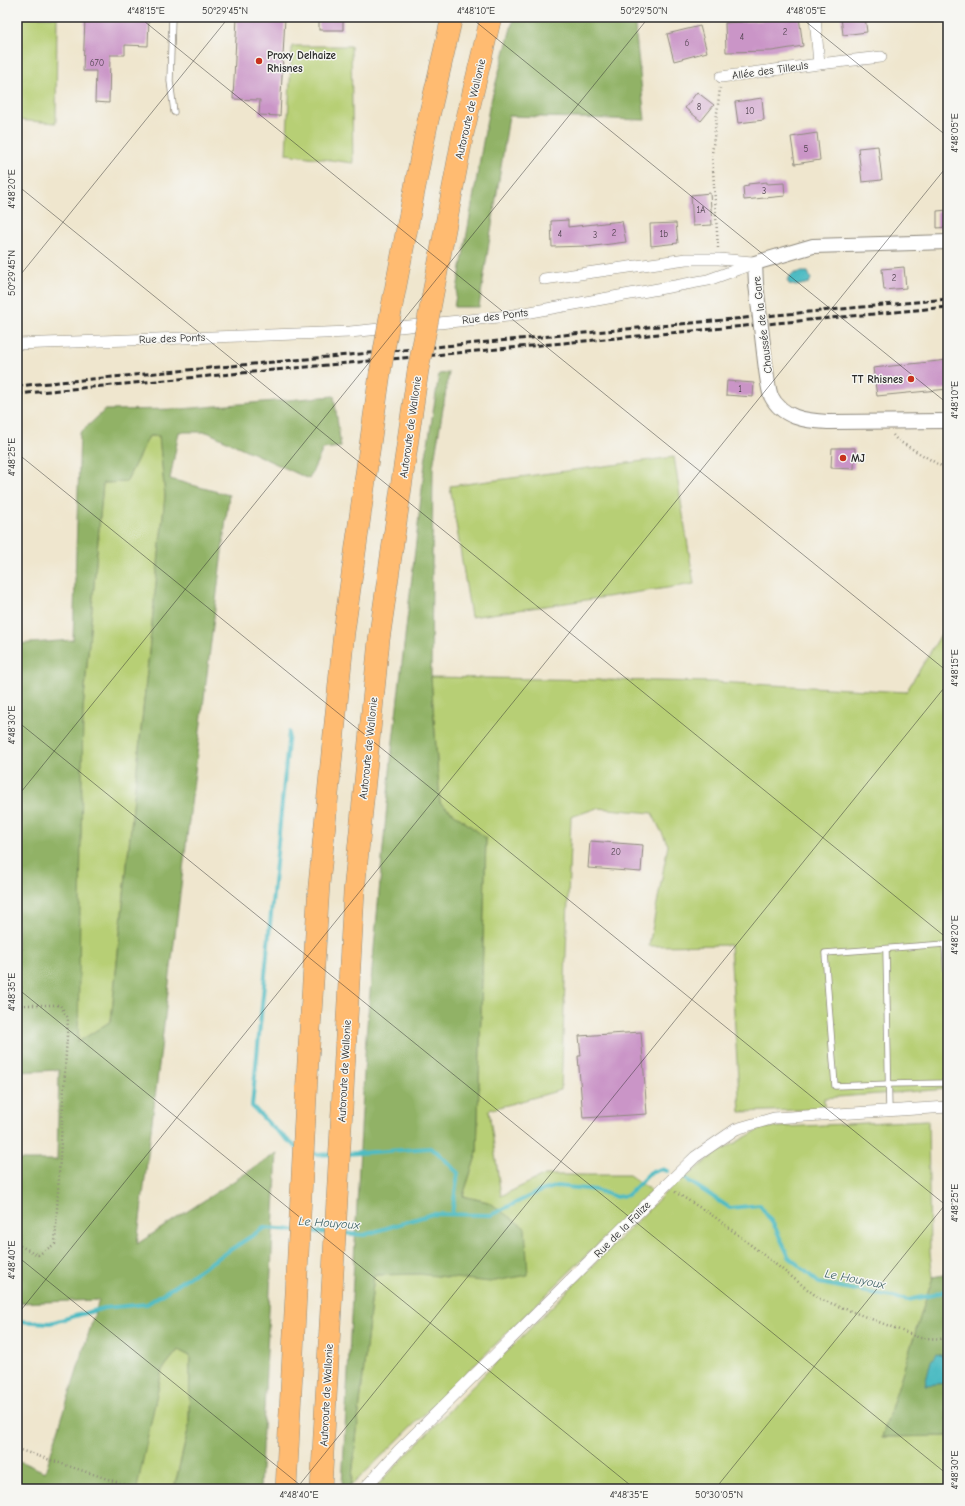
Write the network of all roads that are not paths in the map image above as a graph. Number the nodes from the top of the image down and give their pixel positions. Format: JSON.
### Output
{"nodes":[{"id":1,"x":172,"y":17,"type":"edge"},
{"id":2,"x":452,"y":17,"type":"edge"},
{"id":3,"x":491,"y":17,"type":"edge"},
{"id":4,"x":814,"y":17,"type":"edge"},
{"id":5,"x":881,"y":57,"type":"dead end"},
{"id":6,"x":819,"y":64,"type":"junction"},
{"id":7,"x":721,"y":77,"type":"road end"},
{"id":8,"x":174,"y":112,"type":"dead end"},
{"id":9,"x":948,"y":242,"type":"edge"},
{"id":10,"x":755,"y":263,"type":"junction"},
{"id":11,"x":544,"y":279,"type":"dead end"},
{"id":12,"x":17,"y":344,"type":"edge"},
{"id":13,"x":948,"y":421,"type":"edge"},
{"id":14,"x":886,"y":950,"type":"junction"},
{"id":15,"x":948,"y":1001,"type":"edge"},
{"id":16,"x":948,"y":1083,"type":"edge"},
{"id":17,"x":888,"y":1084,"type":"junction"},
{"id":18,"x":948,"y":1106,"type":"edge"},
{"id":19,"x":889,"y":1110,"type":"junction"},
{"id":20,"x":286,"y":1489,"type":"edge"},
{"id":21,"x":321,"y":1489,"type":"edge"},
{"id":22,"x":364,"y":1489,"type":"edge"}],
"edges":[{"from":1,"to":8,"type":"lane"},
{"from":2,"to":20,"type":"highway","bridge":true},
{"from":3,"to":21,"type":"highway","name":"Autoroute de Wallonie","bridge":true},
{"from":4,"to":6,"type":"street","name":"Allée des Tilleuls"},
{"from":5,"to":6,"type":"street","name":"Allée des Tilleuls"},
{"from":6,"to":7,"type":"street","name":"Allée des Tilleuls"},
{"from":9,"to":10,"type":"street","name":"Chaussée de la Gare"},
{"from":10,"to":11,"type":"street"},
{"from":10,"to":12,"type":"street","name":"Rue des Ponts"},
{"from":10,"to":13,"type":"street","name":"Chaussée de la Gare","bridge":true},
{"from":14,"to":15,"type":"lane"},
{"from":14,"to":17,"type":"lane"},
{"from":14,"to":17,"type":"lane"},
{"from":16,"to":17,"type":"lane"},
{"from":17,"to":19,"type":"lane"},
{"from":18,"to":19,"type":"street","name":"Rue de la Falize"},
{"from":19,"to":22,"type":"street","name":"Rue de la Falize"}]}
